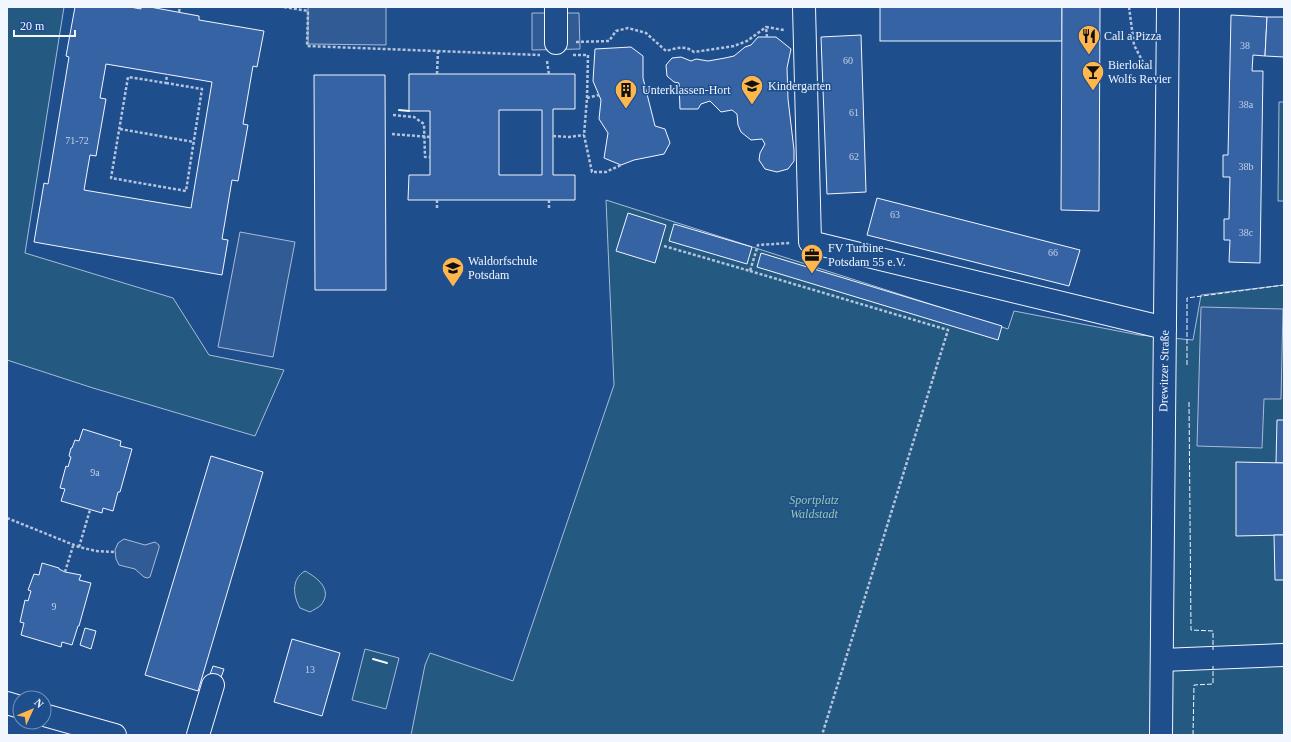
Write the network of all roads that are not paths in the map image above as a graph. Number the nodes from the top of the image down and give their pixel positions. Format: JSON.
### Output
{"nodes":[{"id":1,"x":556,"y":7,"type":"edge"},
{"id":2,"x":804,"y":7,"type":"edge"},
{"id":3,"x":1168,"y":7,"type":"edge"},
{"id":4,"x":557,"y":49,"type":"road end"},
{"id":5,"x":1165,"y":328,"type":"junction"},
{"id":6,"x":1284,"y":655,"type":"edge"},
{"id":7,"x":1162,"y":660,"type":"junction"},
{"id":8,"x":213,"y":685,"type":"dead end"},
{"id":9,"x":52,"y":717,"type":"edge"},
{"id":10,"x":1157,"y":731,"type":"edge"},
{"id":11,"x":116,"y":735,"type":"edge"},
{"id":12,"x":198,"y":735,"type":"edge"}],
"edges":[{"from":1,"to":4,"type":"street"},
{"from":2,"to":5,"type":"street"},
{"from":3,"to":5,"type":"street","name":"Drewitzer Straße"},
{"from":5,"to":7,"type":"street","name":"Drewitzer Straße"},
{"from":6,"to":7,"type":"street"},
{"from":7,"to":10,"type":"street","name":"Drewitzer Straße"},
{"from":8,"to":12,"type":"street"},
{"from":9,"to":11,"type":"street"}]}
